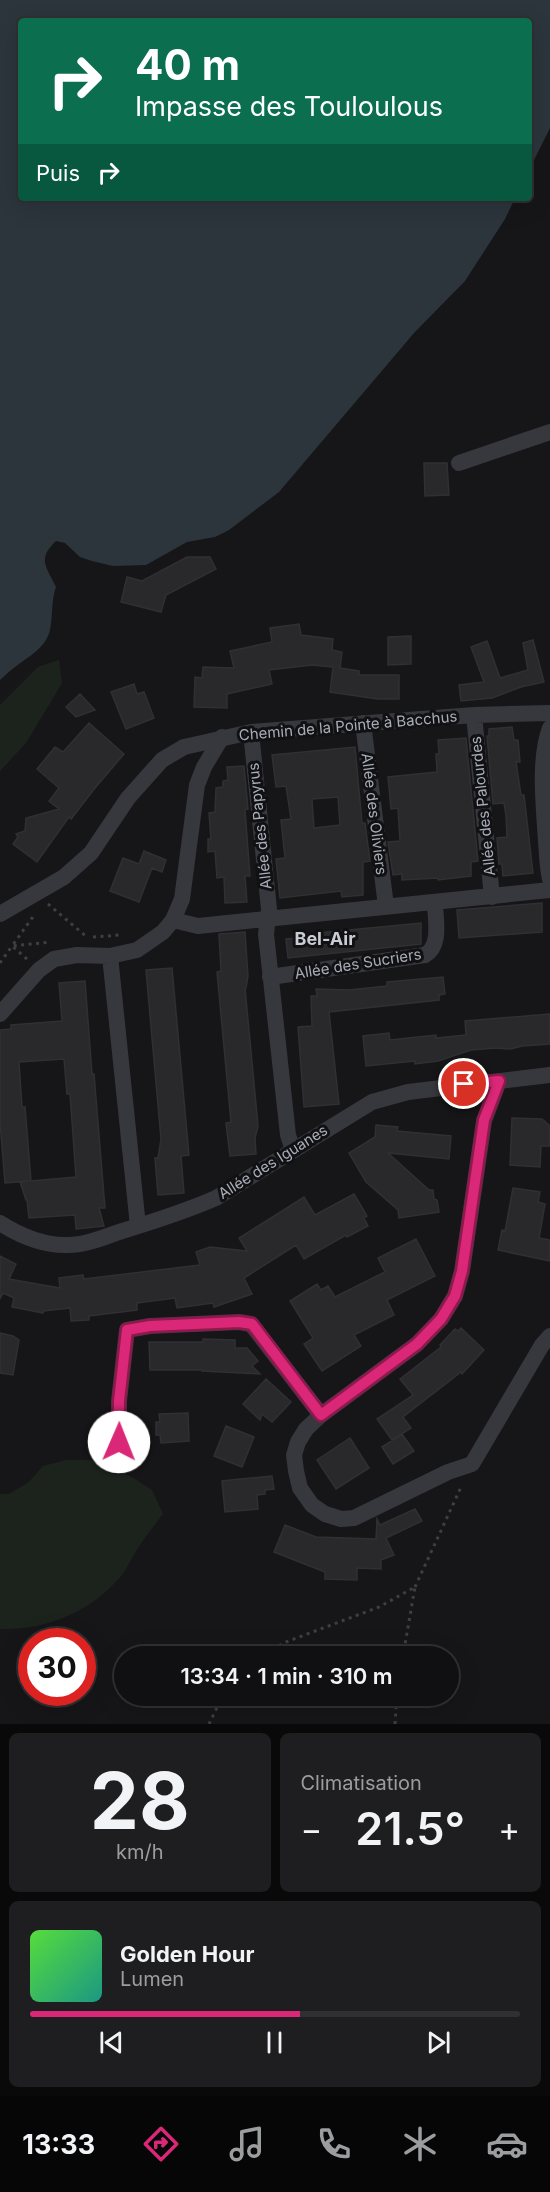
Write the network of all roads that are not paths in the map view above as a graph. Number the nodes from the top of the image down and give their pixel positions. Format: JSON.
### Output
{"nodes":[{"id":1,"x":550,"y":432,"type":"edge"},
{"id":2,"x":459,"y":464,"type":"dead end"},
{"id":3,"x":550,"y":713,"type":"edge"},
{"id":4,"x":474,"y":715,"type":"junction"},
{"id":5,"x":363,"y":723,"type":"junction"},
{"id":6,"x":550,"y":728,"type":"edge"},
{"id":7,"x":251,"y":732,"type":"junction"},
{"id":8,"x":222,"y":737,"type":"junction"},
{"id":9,"x":550,"y":879,"type":"edge"},
{"id":10,"x":550,"y":890,"type":"edge"},
{"id":11,"x":492,"y":897,"type":"junction"},
{"id":12,"x":435,"y":902,"type":"junction"},
{"id":13,"x":386,"y":906,"type":"junction"},
{"id":14,"x":0,"y":914,"type":"edge"},
{"id":15,"x":173,"y":920,"type":"junction"},
{"id":16,"x":267,"y":920,"type":"junction"},
{"id":17,"x":110,"y":956,"type":"junction"},
{"id":18,"x":270,"y":977,"type":"junction"},
{"id":19,"x":0,"y":1014,"type":"edge"},
{"id":20,"x":550,"y":1075,"type":"edge"},
{"id":21,"x":499,"y":1081,"type":"junction"},
{"id":22,"x":293,"y":1150,"type":"junction"},
{"id":23,"x":0,"y":1223,"type":"edge"},
{"id":24,"x":138,"y":1226,"type":"junction"},
{"id":25,"x":550,"y":1336,"type":"edge"},
{"id":26,"x":321,"y":1415,"type":"junction"},
{"id":27,"x":119,"y":1442,"type":"dead end"}],
"edges":[{"from":1,"to":2,"type":"street"},
{"from":3,"to":4,"type":"street","name":"Chemin de la Pointe à Bacchus"},
{"from":4,"to":5,"type":"street","name":"Chemin de la Pointe à Bacchus"},
{"from":4,"to":11,"type":"street","name":"Allée des Palourdes"},
{"from":5,"to":7,"type":"street","name":"Chemin de la Pointe à Bacchus"},
{"from":5,"to":13,"type":"street","name":"Allée des Oliviers"},
{"from":6,"to":9,"type":"street"},
{"from":7,"to":8,"type":"street","name":"Chemin de la Pointe à Bacchus"},
{"from":7,"to":16,"type":"street","name":"Allée des Papyrus"},
{"from":8,"to":14,"type":"street","name":"Chemin de la Pointe à Bacchus"},
{"from":8,"to":15,"type":"street"},
{"from":10,"to":11,"type":"street"},
{"from":11,"to":12,"type":"street"},
{"from":12,"to":13,"type":"street"},
{"from":12,"to":18,"type":"street","name":"Allée des Sucriers"},
{"from":13,"to":16,"type":"street"},
{"from":15,"to":16,"type":"street"},
{"from":15,"to":17,"type":"street"},
{"from":16,"to":18,"type":"street","name":"Allée des Papyrus"},
{"from":17,"to":19,"type":"street"},
{"from":17,"to":24,"type":"street"},
{"from":18,"to":22,"type":"street","name":"Allée des Papyrus"},
{"from":20,"to":21,"type":"street","name":"Allée des Iguanes"},
{"from":21,"to":22,"type":"street","name":"Allée des Iguanes"},
{"from":21,"to":26,"type":"street"},
{"from":22,"to":24,"type":"street","name":"Allée des Iguanes"},
{"from":23,"to":24,"type":"street","name":"Allée des Iguanes"},
{"from":25,"to":26,"type":"street"},
{"from":26,"to":27,"type":"street"}]}
